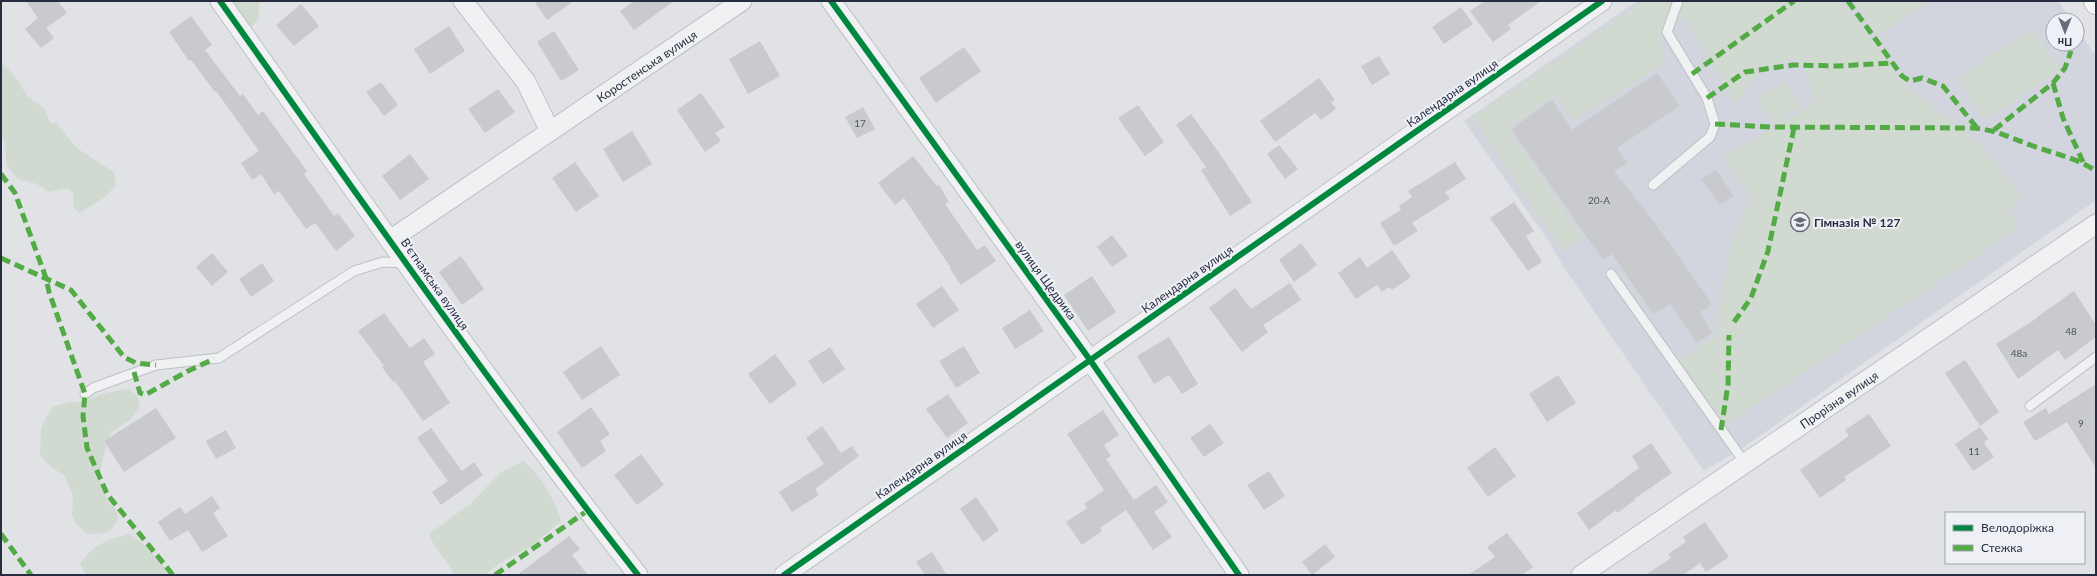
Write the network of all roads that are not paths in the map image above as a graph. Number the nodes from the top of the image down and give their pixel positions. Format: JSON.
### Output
{"nodes":[{"id":1,"x":220,"y":1,"type":"edge"},
{"id":2,"x":463,"y":1,"type":"edge"},
{"id":3,"x":742,"y":1,"type":"edge"},
{"id":4,"x":831,"y":1,"type":"edge"},
{"id":5,"x":1602,"y":1,"type":"edge"},
{"id":6,"x":1678,"y":1,"type":"edge"},
{"id":7,"x":550,"y":131,"type":"junction"},
{"id":8,"x":1653,"y":185,"type":"dead end"},
{"id":9,"x":2096,"y":224,"type":"edge"},
{"id":10,"x":390,"y":240,"type":"junction"},
{"id":11,"x":405,"y":263,"type":"junction"},
{"id":12,"x":1610,"y":274,"type":"dead end"},
{"id":13,"x":2096,"y":357,"type":"edge"},
{"id":14,"x":1090,"y":360,"type":"junction"},
{"id":15,"x":85,"y":394,"type":"dead end"},
{"id":16,"x":2030,"y":406,"type":"dead end"},
{"id":17,"x":1745,"y":463,"type":"junction"},
{"id":18,"x":638,"y":575,"type":"edge"},
{"id":19,"x":784,"y":575,"type":"edge"},
{"id":20,"x":1239,"y":575,"type":"edge"},
{"id":21,"x":1581,"y":575,"type":"edge"}],
"edges":[{"from":1,"to":10,"type":"street","name":"Вʼєтнамська вулиця"},
{"from":2,"to":7,"type":"street"},
{"from":3,"to":7,"type":"street","name":"Коростенська вулиця"},
{"from":4,"to":14,"type":"street","name":"вулиця Щедрика"},
{"from":5,"to":14,"type":"street","name":"Календарна вулиця"},
{"from":6,"to":8,"type":"lane"},
{"from":7,"to":10,"type":"street","name":"Коростенська вулиця"},
{"from":9,"to":17,"type":"street","name":"Прорізна вулиця"},
{"from":10,"to":11,"type":"street","name":"Вʼєтнамська вулиця"},
{"from":11,"to":15,"type":"lane"},
{"from":11,"to":18,"type":"street","name":"Вʼєтнамська вулиця"},
{"from":12,"to":17,"type":"lane"},
{"from":13,"to":16,"type":"lane"},
{"from":14,"to":19,"type":"street","name":"Календарна вулиця"},
{"from":14,"to":20,"type":"street","name":"вулиця Щедрика"},
{"from":17,"to":21,"type":"street","name":"Прорізна вулиця"}]}
